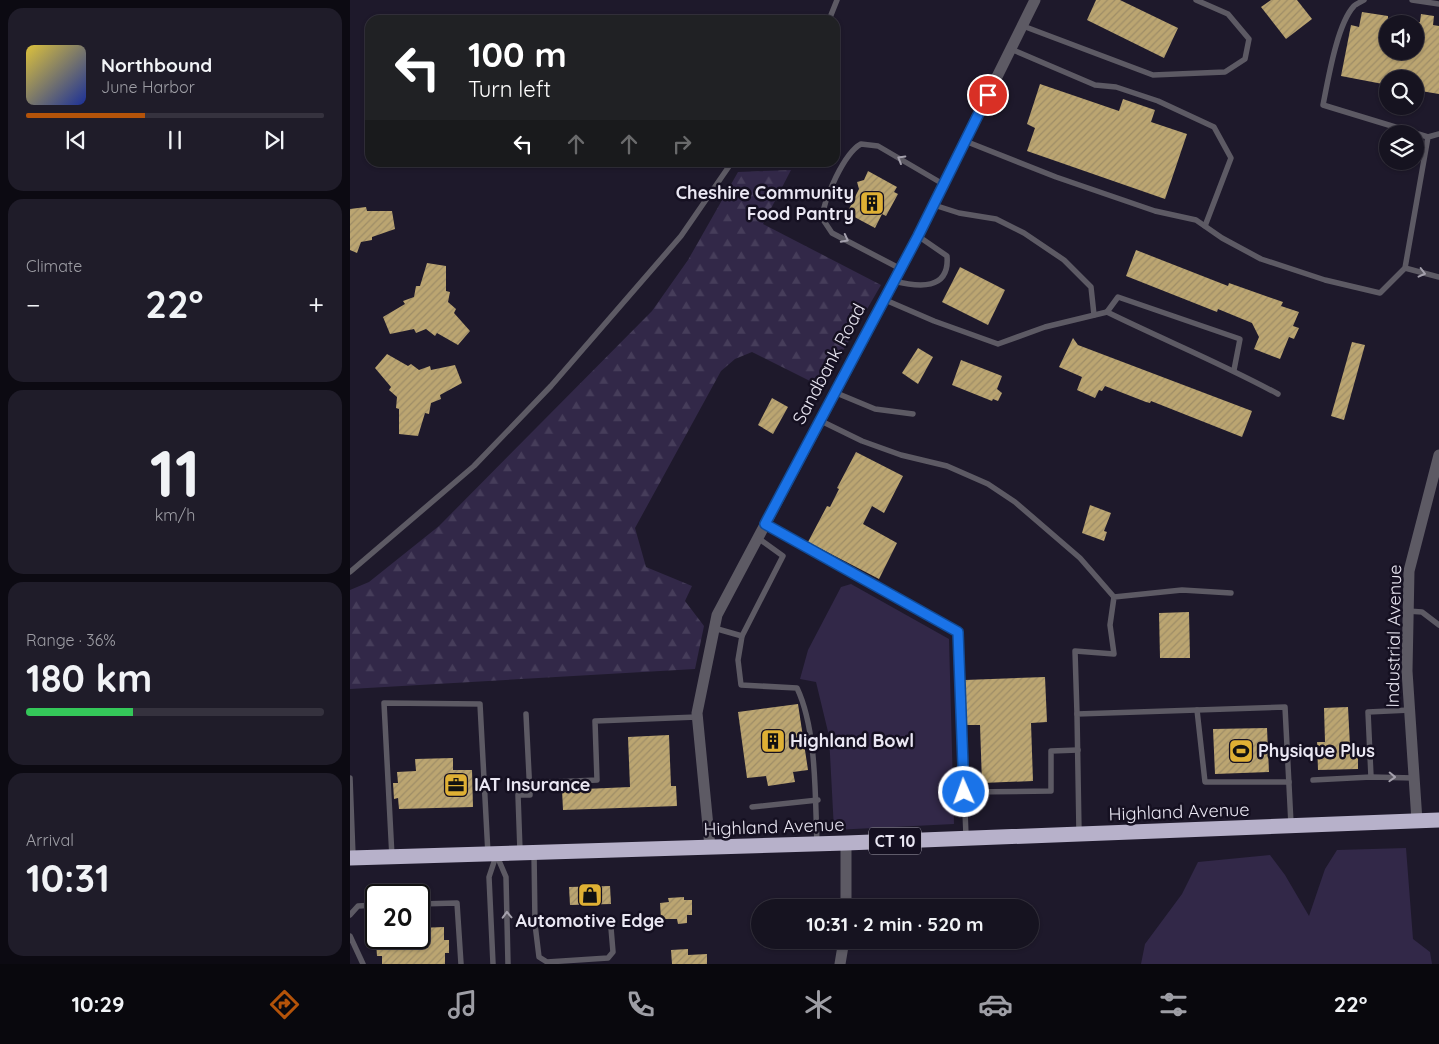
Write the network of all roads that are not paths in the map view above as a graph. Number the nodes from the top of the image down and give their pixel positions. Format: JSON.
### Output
{"nodes":[{"id":1,"x":838,"y":0,"type":"edge"},
{"id":2,"x":1036,"y":0,"type":"edge"},
{"id":3,"x":1196,"y":0,"type":"edge"},
{"id":4,"x":1364,"y":0,"type":"edge"},
{"id":5,"x":1412,"y":0,"type":"edge"},
{"id":6,"x":1439,"y":4,"type":"edge"},
{"id":7,"x":831,"y":15,"type":"edge"},
{"id":8,"x":1022,"y":26,"type":"junction"},
{"id":9,"x":1011,"y":49,"type":"junction"},
{"id":10,"x":1439,"y":134,"type":"edge"},
{"id":11,"x":1428,"y":138,"type":"junction"},
{"id":12,"x":965,"y":140,"type":"junction"},
{"id":13,"x":729,"y":167,"type":"edge"},
{"id":14,"x":943,"y":184,"type":"junction"},
{"id":15,"x":932,"y":204,"type":"junction"},
{"id":16,"x":1205,"y":226,"type":"junction"},
{"id":17,"x":918,"y":236,"type":"junction"},
{"id":18,"x":899,"y":268,"type":"junction"},
{"id":19,"x":1405,"y":268,"type":"junction"},
{"id":20,"x":1439,"y":277,"type":"edge"},
{"id":21,"x":892,"y":280,"type":"junction"},
{"id":22,"x":883,"y":299,"type":"junction"},
{"id":23,"x":1107,"y":312,"type":"junction"},
{"id":24,"x":1094,"y":315,"type":"junction"},
{"id":25,"x":1234,"y":370,"type":"junction"},
{"id":26,"x":834,"y":392,"type":"junction"},
{"id":27,"x":1278,"y":394,"type":"dead end"},
{"id":28,"x":913,"y":414,"type":"dead end"},
{"id":29,"x":819,"y":420,"type":"junction"},
{"id":30,"x":1439,"y":454,"type":"edge"},
{"id":31,"x":765,"y":524,"type":"junction"},
{"id":32,"x":758,"y":538,"type":"junction"},
{"id":33,"x":350,"y":572,"type":"edge"},
{"id":34,"x":1231,"y":593,"type":"dead end"},
{"id":35,"x":1114,"y":597,"type":"junction"},
{"id":36,"x":1408,"y":611,"type":"junction"},
{"id":37,"x":1439,"y":625,"type":"edge"},
{"id":38,"x":714,"y":628,"type":"junction"},
{"id":39,"x":742,"y":636,"type":"junction"},
{"id":40,"x":1197,"y":710,"type":"junction"},
{"id":41,"x":1410,"y":710,"type":"junction"},
{"id":42,"x":526,"y":714,"type":"dead end"},
{"id":43,"x":1077,"y":714,"type":"junction"},
{"id":44,"x":697,"y":717,"type":"junction"},
{"id":45,"x":1078,"y":750,"type":"junction"},
{"id":46,"x":1371,"y":777,"type":"junction"},
{"id":47,"x":350,"y":778,"type":"edge"},
{"id":48,"x":1414,"y":778,"type":"junction"},
{"id":49,"x":1313,"y":780,"type":"dead end"},
{"id":50,"x":1288,"y":782,"type":"junction"},
{"id":51,"x":529,"y":783,"type":"junction"},
{"id":52,"x":964,"y":792,"type":"junction"},
{"id":53,"x":818,"y":800,"type":"junction"},
{"id":54,"x":752,"y":807,"type":"dead end"},
{"id":55,"x":1439,"y":820,"type":"edge"},
{"id":56,"x":1417,"y":821,"type":"junction"},
{"id":57,"x":351,"y":824,"type":"edge"},
{"id":58,"x":1291,"y":826,"type":"junction"},
{"id":59,"x":1079,"y":834,"type":"junction"},
{"id":60,"x":966,"y":839,"type":"junction"},
{"id":61,"x":846,"y":843,"type":"junction"},
{"id":62,"x":817,"y":844,"type":"junction"},
{"id":63,"x":710,"y":847,"type":"junction"},
{"id":64,"x":527,"y":853,"type":"junction"},
{"id":65,"x":492,"y":854,"type":"junction"},
{"id":66,"x":392,"y":857,"type":"junction"},
{"id":67,"x":351,"y":858,"type":"edge"},
{"id":68,"x":846,"y":899,"type":"edge"},
{"id":69,"x":430,"y":904,"type":"edge"},
{"id":70,"x":365,"y":906,"type":"edge"},
{"id":71,"x":350,"y":915,"type":"edge"},
{"id":72,"x":535,"y":924,"type":"junction"},
{"id":73,"x":350,"y":936,"type":"edge"},
{"id":74,"x":842,"y":949,"type":"edge"},
{"id":75,"x":363,"y":964,"type":"edge"},
{"id":76,"x":461,"y":964,"type":"edge"},
{"id":77,"x":493,"y":964,"type":"edge"},
{"id":78,"x":508,"y":964,"type":"edge"},
{"id":79,"x":840,"y":964,"type":"edge"}],
"edges":[{"from":1,"to":7,"type":"lane"},
{"from":2,"to":8,"type":"street","name":"Sandbank Road"},
{"from":3,"to":8,"type":"lane"},
{"from":4,"to":11,"type":"lane"},
{"from":5,"to":6,"type":"lane"},
{"from":8,"to":9,"type":"street","name":"Sandbank Road"},
{"from":9,"to":12,"type":"street","name":"Sandbank Road"},
{"from":9,"to":16,"type":"lane"},
{"from":10,"to":11,"type":"lane"},
{"from":11,"to":19,"type":"lane"},
{"from":12,"to":14,"type":"street","name":"Sandbank Road"},
{"from":12,"to":16,"type":"lane"},
{"from":13,"to":33,"type":"lane"},
{"from":14,"to":15,"type":"street","name":"Sandbank Road"},
{"from":14,"to":18,"type":"lane","one_way":true},
{"from":15,"to":17,"type":"street","name":"Sandbank Road"},
{"from":15,"to":24,"type":"lane"},
{"from":16,"to":19,"type":"lane"},
{"from":17,"to":18,"type":"street","name":"Sandbank Road"},
{"from":17,"to":21,"type":"lane"},
{"from":18,"to":21,"type":"street","name":"Sandbank Road"},
{"from":19,"to":20,"type":"lane","one_way":true},
{"from":21,"to":22,"type":"street","name":"Sandbank Road"},
{"from":22,"to":24,"type":"lane"},
{"from":22,"to":26,"type":"street","name":"Sandbank Road"},
{"from":23,"to":24,"type":"lane"},
{"from":23,"to":25,"type":"lane"},
{"from":23,"to":25,"type":"lane"},
{"from":25,"to":27,"type":"lane"},
{"from":26,"to":28,"type":"lane"},
{"from":26,"to":29,"type":"street","name":"Sandbank Road"},
{"from":29,"to":31,"type":"street","name":"Sandbank Road"},
{"from":29,"to":35,"type":"lane"},
{"from":30,"to":36,"type":"street","name":"Industrial Avenue"},
{"from":31,"to":32,"type":"street","name":"Sandbank Road"},
{"from":31,"to":52,"type":"lane"},
{"from":32,"to":38,"type":"street","name":"Sandbank Road"},
{"from":32,"to":39,"type":"lane"},
{"from":34,"to":35,"type":"lane"},
{"from":35,"to":43,"type":"lane"},
{"from":36,"to":37,"type":"lane"},
{"from":36,"to":41,"type":"street","name":"Industrial Avenue"},
{"from":38,"to":39,"type":"lane"},
{"from":38,"to":44,"type":"street","name":"Sandbank Road"},
{"from":39,"to":53,"type":"lane"},
{"from":40,"to":43,"type":"lane"},
{"from":40,"to":50,"type":"lane"},
{"from":40,"to":50,"type":"lane"},
{"from":41,"to":46,"type":"lane"},
{"from":41,"to":48,"type":"street","name":"Industrial Avenue"},
{"from":42,"to":51,"type":"lane"},
{"from":43,"to":45,"type":"lane"},
{"from":44,"to":51,"type":"lane"},
{"from":44,"to":63,"type":"street","name":"Sandbank Road"},
{"from":45,"to":52,"type":"lane"},
{"from":45,"to":59,"type":"lane"},
{"from":46,"to":48,"type":"lane","one_way":true},
{"from":46,"to":49,"type":"lane"},
{"from":47,"to":57,"type":"lane"},
{"from":48,"to":56,"type":"street","name":"Industrial Avenue"},
{"from":50,"to":58,"type":"lane"},
{"from":51,"to":64,"type":"lane"},
{"from":52,"to":60,"type":"lane"},
{"from":53,"to":54,"type":"lane"},
{"from":53,"to":62,"type":"lane"},
{"from":55,"to":56,"type":"highway","name":"Highland Avenue","number":"CT 10"},
{"from":56,"to":58,"type":"highway","name":"Highland Avenue","number":"CT 10"},
{"from":57,"to":67,"type":"lane"},
{"from":58,"to":59,"type":"highway","name":"Highland Avenue","number":"CT 10"},
{"from":59,"to":60,"type":"highway","name":"Highland Avenue","number":"CT 10"},
{"from":60,"to":61,"type":"highway","name":"Highland Avenue","number":"CT 10"},
{"from":61,"to":62,"type":"highway","name":"Highland Avenue","number":"CT 10"},
{"from":61,"to":68,"type":"street"},
{"from":62,"to":63,"type":"highway","name":"Highland Avenue","number":"CT 10"},
{"from":63,"to":64,"type":"highway","name":"Highland Avenue","number":"CT 10"},
{"from":64,"to":65,"type":"highway","name":"Highland Avenue","number":"CT 10"},
{"from":64,"to":72,"type":"lane"},
{"from":65,"to":66,"type":"highway","name":"Highland Avenue","number":"CT 10"},
{"from":65,"to":66,"type":"lane"},
{"from":65,"to":77,"type":"lane"},
{"from":78,"to":65,"type":"lane","one_way":true},
{"from":66,"to":67,"type":"highway","name":"Highland Avenue","number":"CT 10"},
{"from":69,"to":76,"type":"lane"},
{"from":70,"to":71,"type":"lane"},
{"from":72,"to":72,"type":"lane"},
{"from":73,"to":75,"type":"lane"},
{"from":74,"to":79,"type":"street"}]}
